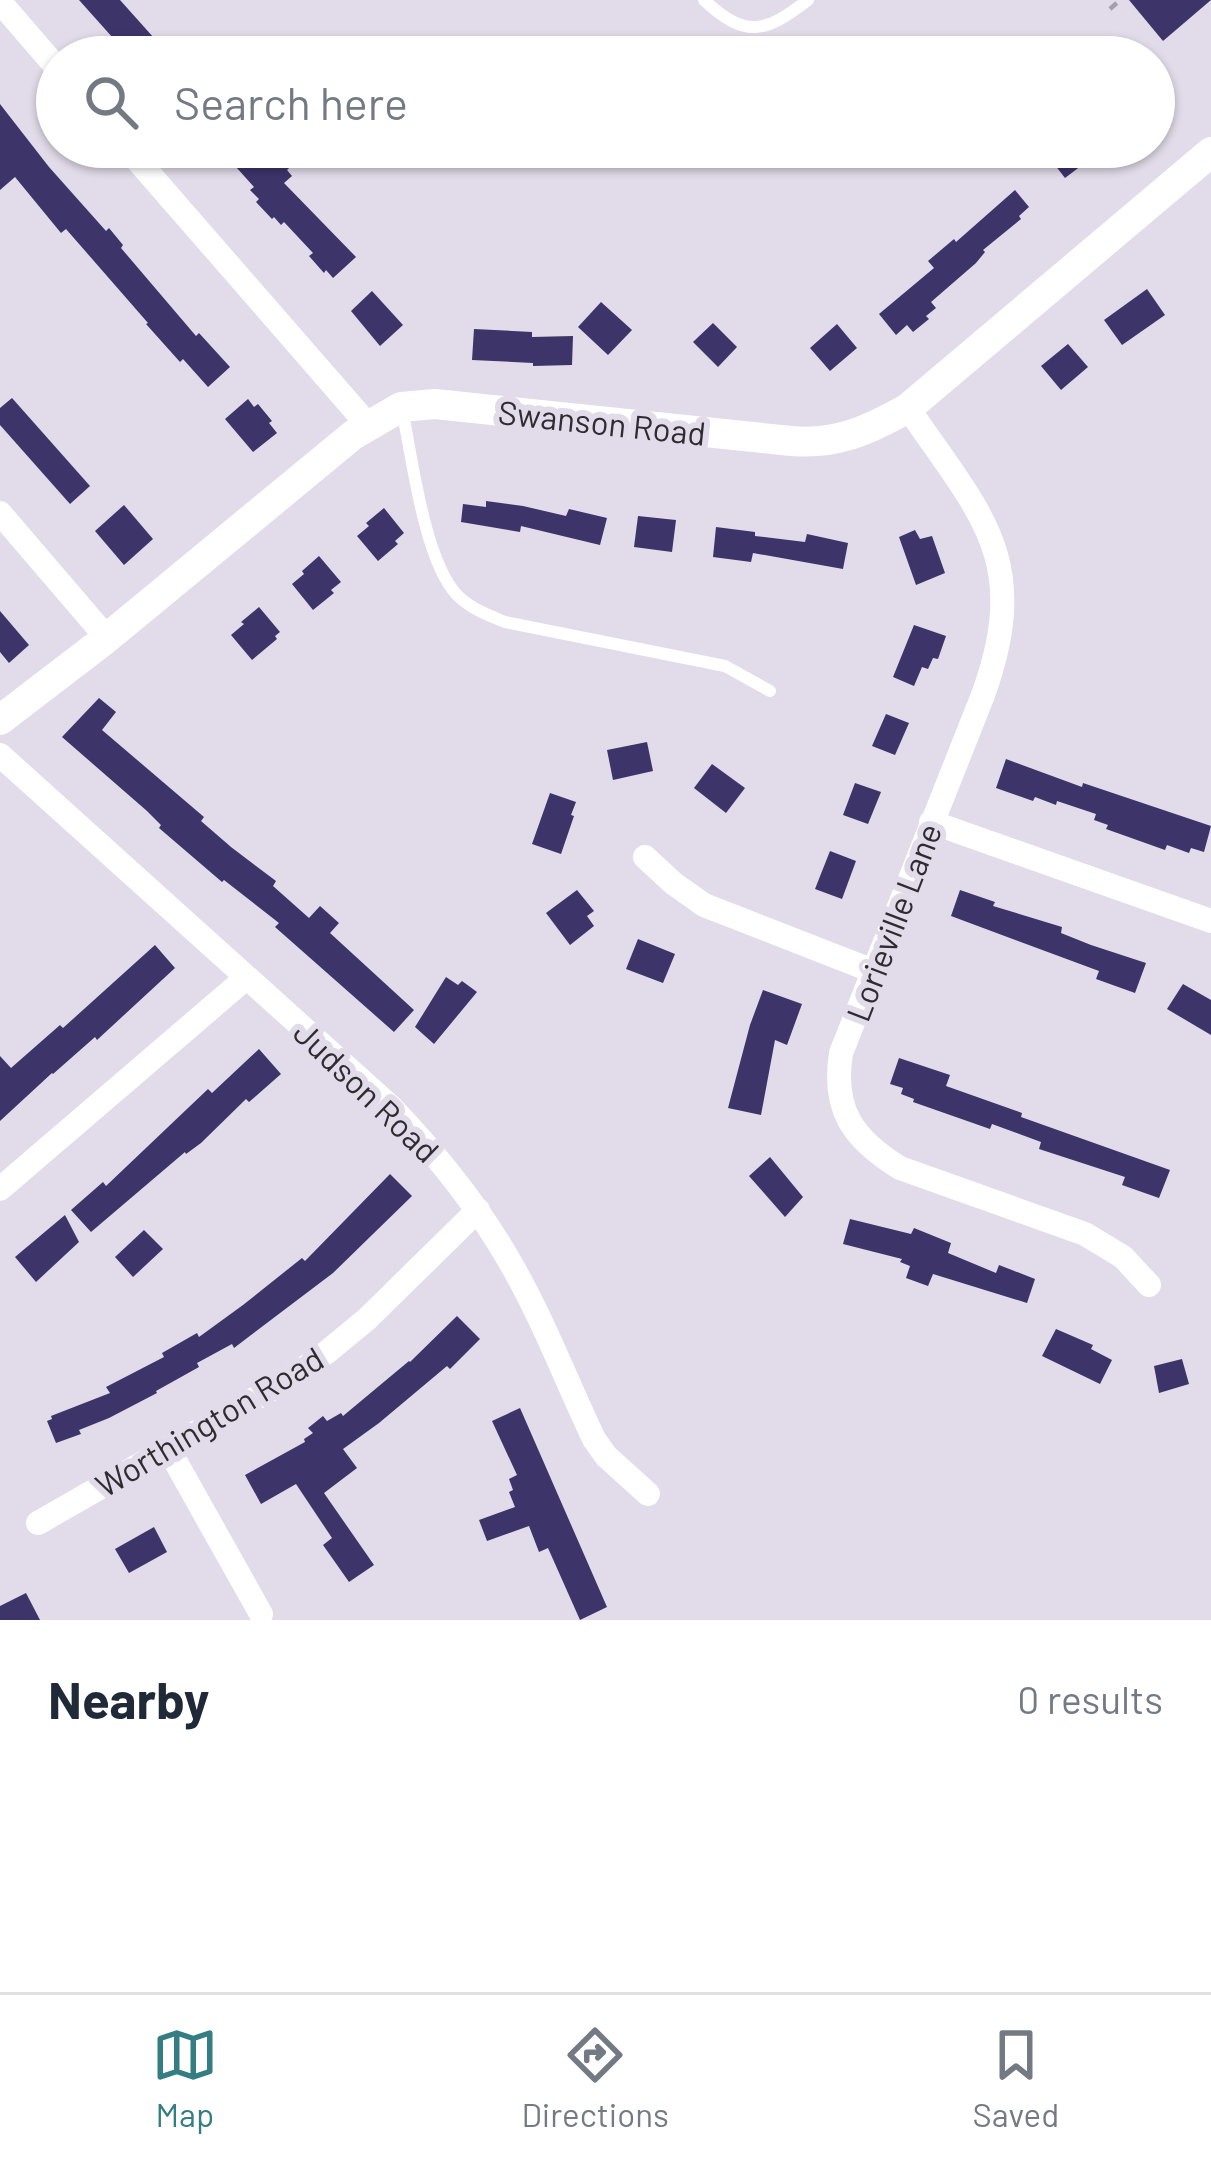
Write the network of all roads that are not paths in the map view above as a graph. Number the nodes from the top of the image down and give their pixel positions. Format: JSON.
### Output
{"nodes":[{"id":1,"x":704,"y":0,"type":"edge"},
{"id":2,"x":808,"y":0,"type":"edge"},
{"id":3,"x":0,"y":2,"type":"edge"},
{"id":4,"x":36,"y":44,"type":"edge"},
{"id":5,"x":1211,"y":152,"type":"edge"},
{"id":6,"x":144,"y":168,"type":"edge"},
{"id":7,"x":401,"y":407,"type":"junction"},
{"id":8,"x":908,"y":408,"type":"junction"},
{"id":9,"x":368,"y":425,"type":"junction"},
{"id":10,"x":0,"y":513,"type":"edge"},
{"id":11,"x":107,"y":638,"type":"junction"},
{"id":12,"x":770,"y":691,"type":"dead end"},
{"id":13,"x":0,"y":720,"type":"edge"},
{"id":14,"x":0,"y":755,"type":"edge"},
{"id":15,"x":932,"y":823,"type":"junction"},
{"id":16,"x":645,"y":857,"type":"dead end"},
{"id":17,"x":1211,"y":921,"type":"edge"},
{"id":18,"x":873,"y":971,"type":"junction"},
{"id":19,"x":246,"y":977,"type":"junction"},
{"id":20,"x":0,"y":1189,"type":"edge"},
{"id":21,"x":478,"y":1210,"type":"junction"},
{"id":22,"x":1149,"y":1285,"type":"dead end"},
{"id":23,"x":169,"y":1450,"type":"junction"},
{"id":24,"x":648,"y":1494,"type":"dead end"},
{"id":25,"x":38,"y":1523,"type":"dead end"},
{"id":26,"x":262,"y":1614,"type":"dead end"}],
"edges":[{"from":1,"to":2,"type":"lane"},
{"from":3,"to":4,"type":"street"},
{"from":5,"to":8,"type":"street","name":"Swanson Road"},
{"from":6,"to":9,"type":"street"},
{"from":7,"to":8,"type":"street","name":"Swanson Road"},
{"from":7,"to":9,"type":"street","name":"Swanson Road"},
{"from":7,"to":12,"type":"lane"},
{"from":8,"to":15,"type":"street","name":"Lorieville Lane"},
{"from":9,"to":11,"type":"street","name":"Swanson Road"},
{"from":10,"to":11,"type":"street"},
{"from":11,"to":13,"type":"street","name":"Swanson Road"},
{"from":14,"to":19,"type":"street","name":"Judson Road"},
{"from":15,"to":17,"type":"street"},
{"from":15,"to":18,"type":"street","name":"Lorieville Lane"},
{"from":16,"to":18,"type":"street"},
{"from":18,"to":22,"type":"street","name":"Lorieville Lane"},
{"from":19,"to":20,"type":"street"},
{"from":19,"to":21,"type":"street","name":"Judson Road"},
{"from":21,"to":23,"type":"street","name":"Worthington Road"},
{"from":21,"to":24,"type":"street","name":"Judson Road"},
{"from":23,"to":25,"type":"street","name":"Worthington Road"},
{"from":23,"to":26,"type":"street"}]}
